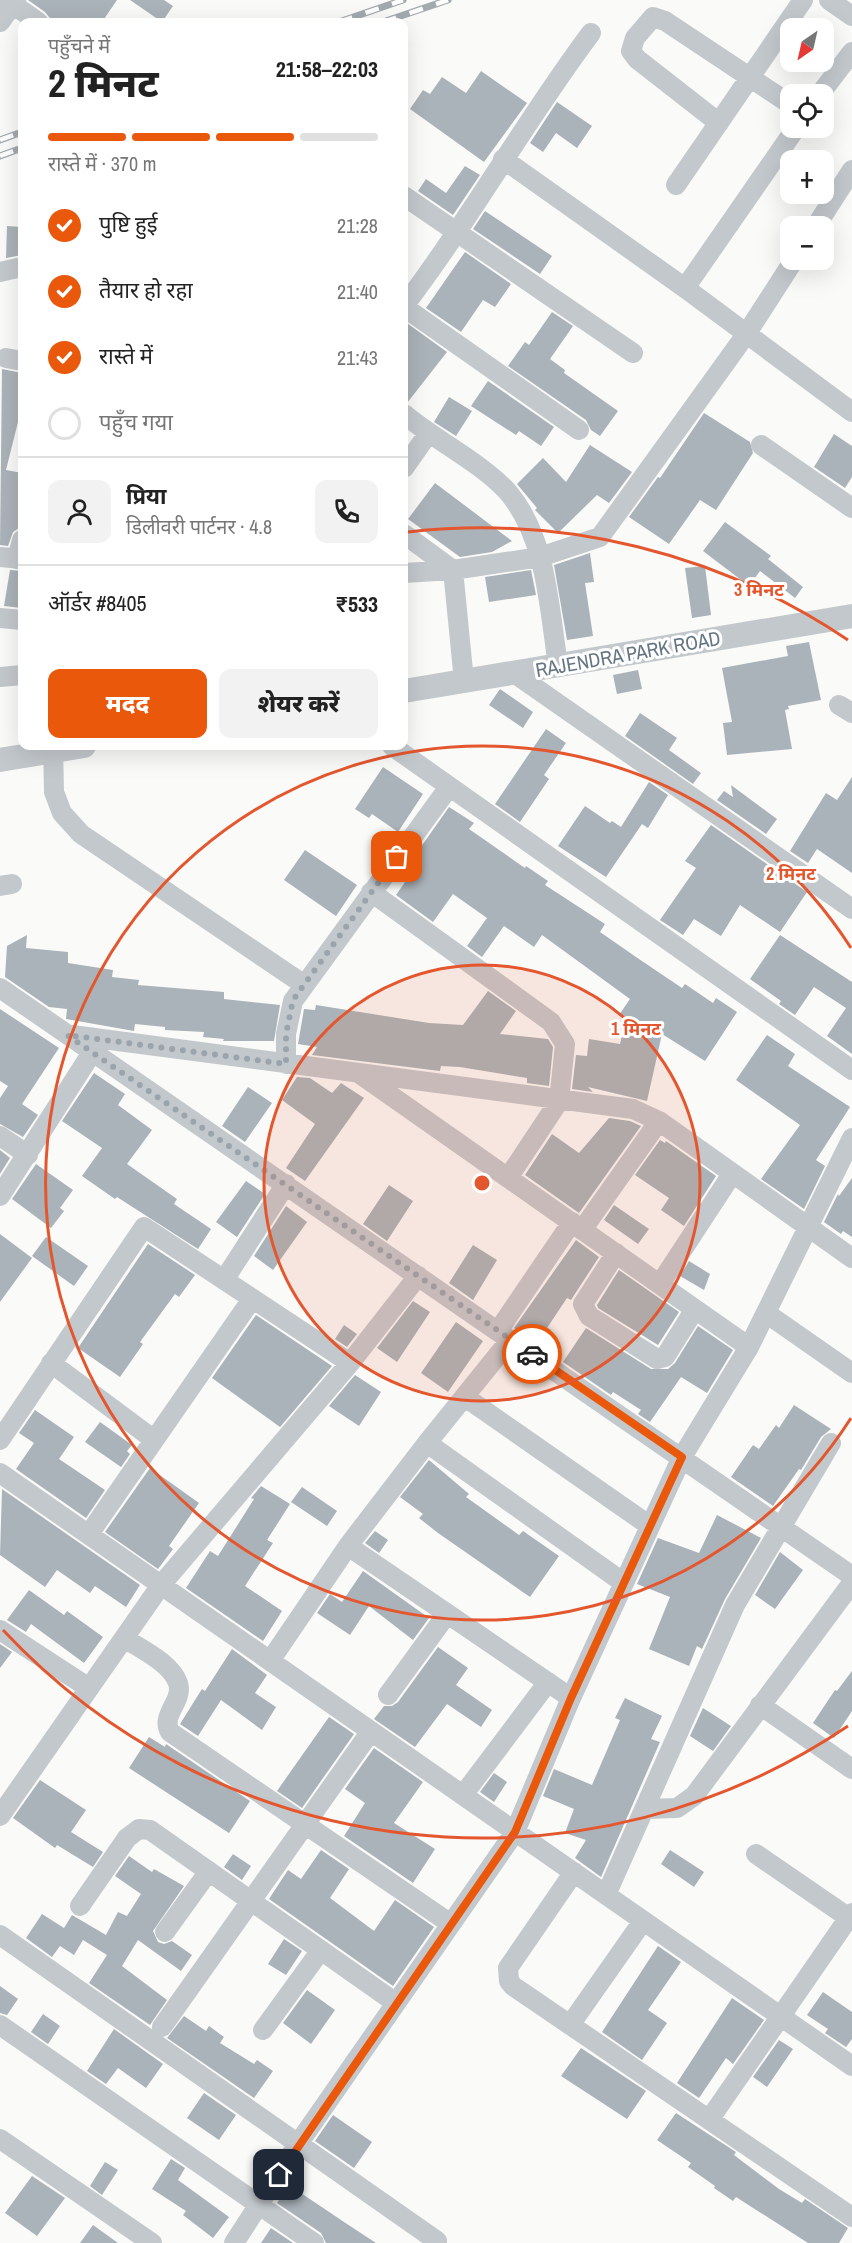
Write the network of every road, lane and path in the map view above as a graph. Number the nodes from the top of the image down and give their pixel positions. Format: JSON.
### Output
{"nodes":[{"id":1,"x":803,"y":0,"type":"edge"},
{"id":2,"x":829,"y":0,"type":"edge"},
{"id":3,"x":12,"y":1,"type":"edge"},
{"id":4,"x":852,"y":16,"type":"edge"},
{"id":5,"x":33,"y":18,"type":"edge"},
{"id":6,"x":0,"y":22,"type":"edge"},
{"id":7,"x":591,"y":33,"type":"dead end"},
{"id":8,"x":852,"y":52,"type":"edge"},
{"id":9,"x":750,"y":77,"type":"junction"},
{"id":10,"x":828,"y":84,"type":"edge"},
{"id":11,"x":780,"y":97,"type":"edge"},
{"id":12,"x":719,"y":123,"type":"junction"},
{"id":13,"x":789,"y":138,"type":"edge"},
{"id":14,"x":502,"y":159,"type":"junction"},
{"id":15,"x":852,"y":170,"type":"edge"},
{"id":16,"x":676,"y":185,"type":"dead end"},
{"id":17,"x":408,"y":199,"type":"edge"},
{"id":18,"x":822,"y":216,"type":"edge"},
{"id":19,"x":457,"y":232,"type":"junction"},
{"id":20,"x":18,"y":268,"type":"edge"},
{"id":21,"x":788,"y":270,"type":"edge"},
{"id":22,"x":0,"y":272,"type":"edge"},
{"id":23,"x":685,"y":288,"type":"junction"},
{"id":24,"x":408,"y":300,"type":"edge"},
{"id":25,"x":408,"y":309,"type":"edge"},
{"id":26,"x":747,"y":333,"type":"junction"},
{"id":27,"x":633,"y":353,"type":"dead end"},
{"id":28,"x":852,"y":412,"type":"edge"},
{"id":29,"x":408,"y":417,"type":"edge"},
{"id":30,"x":579,"y":430,"type":"dead end"},
{"id":31,"x":428,"y":434,"type":"junction"},
{"id":32,"x":761,"y":445,"type":"dead end"},
{"id":33,"x":408,"y":462,"type":"edge"},
{"id":34,"x":852,"y":508,"type":"edge"},
{"id":35,"x":408,"y":537,"type":"edge"},
{"id":36,"x":540,"y":557,"type":"junction"},
{"id":37,"x":453,"y":570,"type":"junction"},
{"id":38,"x":408,"y":573,"type":"edge"},
{"id":39,"x":852,"y":616,"type":"edge"},
{"id":40,"x":0,"y":618,"type":"edge"},
{"id":41,"x":18,"y":620,"type":"edge"},
{"id":42,"x":558,"y":666,"type":"junction"},
{"id":43,"x":514,"y":673,"type":"junction"},
{"id":44,"x":18,"y":675,"type":"edge"},
{"id":45,"x":0,"y":677,"type":"edge"},
{"id":46,"x":464,"y":681,"type":"junction"},
{"id":47,"x":408,"y":691,"type":"edge"},
{"id":48,"x":43,"y":750,"type":"edge"},
{"id":49,"x":52,"y":750,"type":"edge"},
{"id":50,"x":398,"y":750,"type":"edge"},
{"id":51,"x":0,"y":760,"type":"edge"},
{"id":52,"x":449,"y":787,"type":"junction"},
{"id":53,"x":371,"y":892,"type":"junction"},
{"id":54,"x":852,"y":909,"type":"edge"},
{"id":55,"x":303,"y":984,"type":"junction"},
{"id":56,"x":0,"y":988,"type":"edge"},
{"id":57,"x":67,"y":1035,"type":"junction"},
{"id":58,"x":93,"y":1051,"type":"junction"},
{"id":59,"x":286,"y":1064,"type":"junction"},
{"id":60,"x":852,"y":1070,"type":"edge"},
{"id":61,"x":358,"y":1073,"type":"junction"},
{"id":62,"x":559,"y":1101,"type":"junction"},
{"id":63,"x":659,"y":1121,"type":"junction"},
{"id":64,"x":0,"y":1137,"type":"edge"},
{"id":65,"x":852,"y":1138,"type":"edge"},
{"id":66,"x":28,"y":1155,"type":"junction"},
{"id":67,"x":732,"y":1174,"type":"junction"},
{"id":68,"x":508,"y":1178,"type":"junction"},
{"id":69,"x":286,"y":1185,"type":"junction"},
{"id":70,"x":0,"y":1196,"type":"edge"},
{"id":71,"x":577,"y":1226,"type":"junction"},
{"id":72,"x":807,"y":1228,"type":"junction"},
{"id":73,"x":616,"y":1253,"type":"junction"},
{"id":74,"x":852,"y":1258,"type":"edge"},
{"id":75,"x":418,"y":1276,"type":"junction"},
{"id":76,"x":224,"y":1280,"type":"junction"},
{"id":77,"x":660,"y":1284,"type":"junction"},
{"id":78,"x":252,"y":1299,"type":"junction"},
{"id":79,"x":695,"y":1309,"type":"junction"},
{"id":80,"x":766,"y":1312,"type":"junction"},
{"id":81,"x":504,"y":1335,"type":"junction"},
{"id":82,"x":749,"y":1347,"type":"junction"},
{"id":83,"x":51,"y":1363,"type":"junction"},
{"id":84,"x":350,"y":1363,"type":"junction"},
{"id":85,"x":852,"y":1373,"type":"edge"},
{"id":86,"x":465,"y":1397,"type":"junction"},
{"id":87,"x":153,"y":1439,"type":"junction"},
{"id":88,"x":0,"y":1440,"type":"edge"},
{"id":89,"x":427,"y":1443,"type":"junction"},
{"id":90,"x":831,"y":1443,"type":"dead end"},
{"id":91,"x":682,"y":1457,"type":"junction"},
{"id":92,"x":0,"y":1473,"type":"edge"},
{"id":93,"x":650,"y":1526,"type":"junction"},
{"id":94,"x":780,"y":1526,"type":"junction"},
{"id":95,"x":88,"y":1534,"type":"junction"},
{"id":96,"x":348,"y":1546,"type":"junction"},
{"id":97,"x":852,"y":1576,"type":"edge"},
{"id":98,"x":624,"y":1583,"type":"junction"},
{"id":99,"x":852,"y":1583,"type":"edge"},
{"id":100,"x":161,"y":1585,"type":"junction"},
{"id":101,"x":447,"y":1614,"type":"junction"},
{"id":102,"x":0,"y":1630,"type":"edge"},
{"id":103,"x":124,"y":1638,"type":"junction"},
{"id":104,"x":270,"y":1661,"type":"junction"},
{"id":105,"x":548,"y":1682,"type":"junction"},
{"id":106,"x":89,"y":1688,"type":"junction"},
{"id":107,"x":388,"y":1695,"type":"dead end"},
{"id":108,"x":571,"y":1698,"type":"junction"},
{"id":109,"x":760,"y":1705,"type":"junction"},
{"id":110,"x":371,"y":1731,"type":"junction"},
{"id":111,"x":852,"y":1769,"type":"edge"},
{"id":112,"x":463,"y":1795,"type":"junction"},
{"id":113,"x":644,"y":1809,"type":"junction"},
{"id":114,"x":0,"y":1816,"type":"edge"},
{"id":115,"x":305,"y":1825,"type":"junction"},
{"id":116,"x":515,"y":1832,"type":"junction"},
{"id":117,"x":756,"y":1854,"type":"dead end"},
{"id":118,"x":209,"y":1871,"type":"junction"},
{"id":119,"x":574,"y":1872,"type":"junction"},
{"id":120,"x":606,"y":1895,"type":"junction"},
{"id":121,"x":251,"y":1900,"type":"junction"},
{"id":122,"x":80,"y":1906,"type":"dead end"},
{"id":123,"x":851,"y":1917,"type":"edge"},
{"id":124,"x":643,"y":1921,"type":"junction"},
{"id":125,"x":451,"y":1924,"type":"junction"},
{"id":126,"x":165,"y":1932,"type":"dead end"},
{"id":127,"x":0,"y":1935,"type":"edge"},
{"id":128,"x":321,"y":1950,"type":"junction"},
{"id":129,"x":396,"y":2003,"type":"junction"},
{"id":130,"x":781,"y":2016,"type":"junction"},
{"id":131,"x":0,"y":2025,"type":"edge"},
{"id":132,"x":570,"y":2025,"type":"junction"},
{"id":133,"x":162,"y":2027,"type":"dead end"},
{"id":134,"x":263,"y":2030,"type":"dead end"},
{"id":135,"x":852,"y":2066,"type":"edge"},
{"id":136,"x":709,"y":2120,"type":"junction"},
{"id":137,"x":0,"y":2139,"type":"edge"},
{"id":138,"x":298,"y":2144,"type":"junction"},
{"id":139,"x":260,"y":2205,"type":"junction"},
{"id":140,"x":852,"y":2217,"type":"edge"},
{"id":141,"x":437,"y":2241,"type":"dead end"},
{"id":142,"x":152,"y":2243,"type":"edge"},
{"id":143,"x":234,"y":2243,"type":"edge"},
{"id":144,"x":314,"y":2243,"type":"edge"}],
"edges":[{"from":1,"to":9,"type":"street"},
{"from":2,"to":4,"type":"street"},
{"from":3,"to":5,"type":"street"},
{"from":3,"to":6,"type":"street"},
{"from":7,"to":14,"type":"street"},
{"from":8,"to":10,"type":"street"},
{"from":9,"to":11,"type":"street"},
{"from":9,"to":12,"type":"street"},
{"from":9,"to":12,"type":"street"},
{"from":12,"to":16,"type":"street"},
{"from":13,"to":23,"type":"street"},
{"from":14,"to":19,"type":"street"},
{"from":14,"to":23,"type":"street"},
{"from":15,"to":18,"type":"street"},
{"from":17,"to":19,"type":"street"},
{"from":19,"to":24,"type":"street"},
{"from":19,"to":27,"type":"street"},
{"from":20,"to":22,"type":"street"},
{"from":21,"to":26,"type":"street"},
{"from":23,"to":26,"type":"street"},
{"from":25,"to":30,"type":"street"},
{"from":26,"to":28,"type":"street"},
{"from":26,"to":36,"type":"street"},
{"from":29,"to":31,"type":"street"},
{"from":31,"to":33,"type":"street"},
{"from":31,"to":36,"type":"street"},
{"from":32,"to":34,"type":"street"},
{"from":35,"to":37,"type":"street"},
{"from":36,"to":37,"type":"street"},
{"from":36,"to":42,"type":"street"},
{"from":37,"to":38,"type":"street"},
{"from":37,"to":46,"type":"street"},
{"from":39,"to":42,"type":"street","name":"RAJENDRA PARK ROAD"},
{"from":40,"to":41,"type":"street"},
{"from":42,"to":43,"type":"street","name":"RAJENDRA PARK ROAD"},
{"from":43,"to":46,"type":"street","name":"RAJENDRA PARK ROAD"},
{"from":43,"to":54,"type":"street"},
{"from":44,"to":45,"type":"street"},
{"from":46,"to":47,"type":"street","name":"RAJENDRA PARK ROAD"},
{"from":48,"to":51,"type":"street"},
{"from":49,"to":55,"type":"street"},
{"from":50,"to":52,"type":"street"},
{"from":52,"to":53,"type":"street"},
{"from":52,"to":60,"type":"street"},
{"from":53,"to":55,"type":"street"},
{"from":53,"to":62,"type":"street"},
{"from":55,"to":59,"type":"street"},
{"from":56,"to":57,"type":"street"},
{"from":57,"to":58,"type":"street"},
{"from":57,"to":59,"type":"street"},
{"from":58,"to":66,"type":"street"},
{"from":58,"to":69,"type":"street"},
{"from":59,"to":61,"type":"street"},
{"from":61,"to":62,"type":"street"},
{"from":61,"to":68,"type":"street"},
{"from":62,"to":63,"type":"street"},
{"from":62,"to":68,"type":"street"},
{"from":63,"to":67,"type":"street"},
{"from":63,"to":71,"type":"street"},
{"from":64,"to":66,"type":"street"},
{"from":65,"to":72,"type":"street"},
{"from":66,"to":70,"type":"street"},
{"from":67,"to":72,"type":"street"},
{"from":67,"to":77,"type":"street"},
{"from":68,"to":71,"type":"street"},
{"from":69,"to":75,"type":"street"},
{"from":69,"to":76,"type":"street"},
{"from":71,"to":73,"type":"street"},
{"from":71,"to":81,"type":"street"},
{"from":72,"to":74,"type":"street"},
{"from":72,"to":80,"type":"street"},
{"from":73,"to":77,"type":"street"},
{"from":73,"to":79,"type":"street"},
{"from":75,"to":81,"type":"street"},
{"from":75,"to":84,"type":"street"},
{"from":76,"to":78,"type":"street"},
{"from":76,"to":83,"type":"street"},
{"from":77,"to":79,"type":"street"},
{"from":78,"to":84,"type":"street"},
{"from":78,"to":87,"type":"street"},
{"from":79,"to":82,"type":"street"},
{"from":80,"to":82,"type":"street"},
{"from":80,"to":85,"type":"street"},
{"from":81,"to":86,"type":"street"},
{"from":81,"to":91,"type":"street"},
{"from":82,"to":91,"type":"street"},
{"from":83,"to":87,"type":"street"},
{"from":83,"to":88,"type":"street"},
{"from":84,"to":100,"type":"street"},
{"from":86,"to":89,"type":"street"},
{"from":86,"to":93,"type":"street"},
{"from":87,"to":95,"type":"street"},
{"from":89,"to":96,"type":"street"},
{"from":89,"to":98,"type":"street"},
{"from":90,"to":94,"type":"street"},
{"from":91,"to":93,"type":"street"},
{"from":91,"to":94,"type":"street"},
{"from":92,"to":95,"type":"street"},
{"from":93,"to":98,"type":"street"},
{"from":94,"to":97,"type":"street"},
{"from":94,"to":113,"type":"street"},
{"from":95,"to":100,"type":"street"},
{"from":96,"to":101,"type":"street"},
{"from":96,"to":104,"type":"street"},
{"from":98,"to":108,"type":"street"},
{"from":99,"to":109,"type":"street"},
{"from":100,"to":103,"type":"street"},
{"from":100,"to":104,"type":"street"},
{"from":101,"to":105,"type":"street"},
{"from":101,"to":107,"type":"street"},
{"from":102,"to":106,"type":"street"},
{"from":103,"to":106,"type":"street"},
{"from":103,"to":115,"type":"street"},
{"from":104,"to":110,"type":"street"},
{"from":105,"to":108,"type":"street"},
{"from":105,"to":112,"type":"street"},
{"from":106,"to":114,"type":"street"},
{"from":108,"to":116,"type":"street"},
{"from":109,"to":111,"type":"street"},
{"from":109,"to":113,"type":"street"},
{"from":110,"to":112,"type":"street"},
{"from":110,"to":115,"type":"street"},
{"from":112,"to":116,"type":"street"},
{"from":113,"to":120,"type":"street"},
{"from":115,"to":121,"type":"street"},
{"from":115,"to":125,"type":"street"},
{"from":116,"to":119,"type":"street"},
{"from":116,"to":125,"type":"street"},
{"from":117,"to":123,"type":"street"},
{"from":118,"to":121,"type":"street"},
{"from":118,"to":122,"type":"street"},
{"from":118,"to":126,"type":"street"},
{"from":119,"to":120,"type":"street"},
{"from":119,"to":132,"type":"street"},
{"from":120,"to":124,"type":"street"},
{"from":121,"to":128,"type":"street"},
{"from":121,"to":133,"type":"street"},
{"from":123,"to":130,"type":"street"},
{"from":124,"to":130,"type":"street"},
{"from":124,"to":132,"type":"street"},
{"from":125,"to":129,"type":"street"},
{"from":127,"to":138,"type":"street"},
{"from":128,"to":129,"type":"street"},
{"from":128,"to":134,"type":"street"},
{"from":129,"to":138,"type":"street"},
{"from":130,"to":135,"type":"street"},
{"from":130,"to":136,"type":"street"},
{"from":131,"to":139,"type":"street"},
{"from":132,"to":136,"type":"street"},
{"from":136,"to":140,"type":"street"},
{"from":137,"to":142,"type":"street"},
{"from":138,"to":139,"type":"street"},
{"from":138,"to":141,"type":"street"},
{"from":139,"to":143,"type":"street"},
{"from":139,"to":144,"type":"street"}]}
